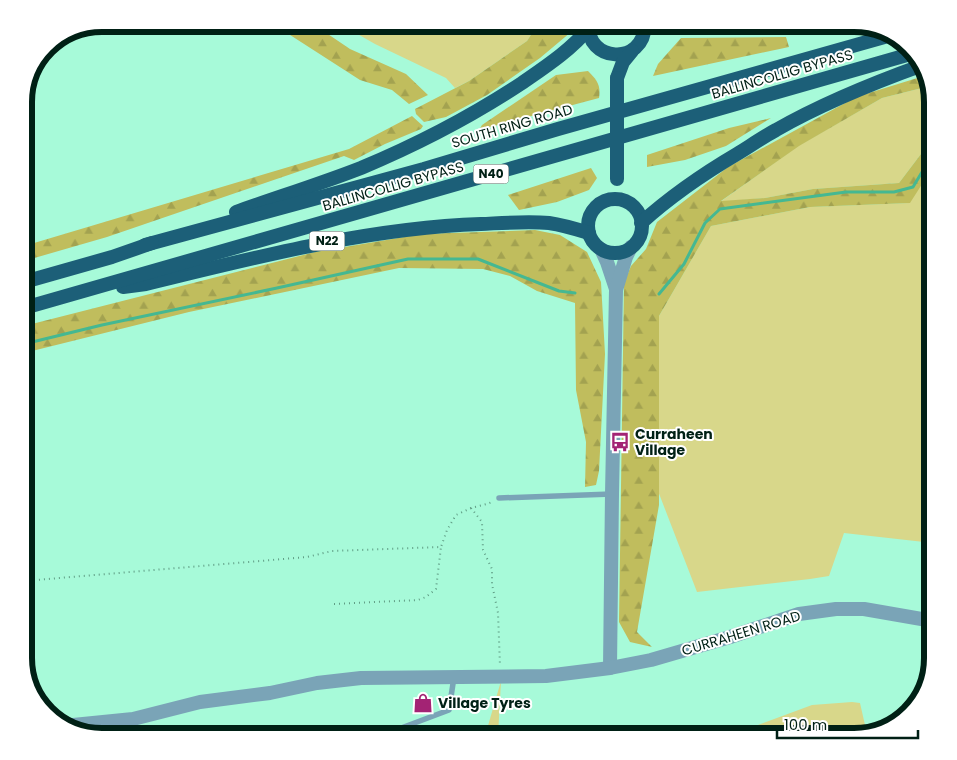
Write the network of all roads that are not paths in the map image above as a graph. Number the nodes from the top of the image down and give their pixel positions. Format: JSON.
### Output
{"nodes":[{"id":1,"x":584,"y":32,"type":"edge"},
{"id":2,"x":590,"y":32,"type":"edge"},
{"id":3,"x":645,"y":32,"type":"edge"},
{"id":4,"x":881,"y":38,"type":"edge"},
{"id":5,"x":632,"y":51,"type":"junction"},
{"id":6,"x":609,"y":54,"type":"junction"},
{"id":7,"x":906,"y":55,"type":"edge"},
{"id":8,"x":915,"y":68,"type":"edge"},
{"id":9,"x":617,"y":78,"type":"junction"},
{"id":10,"x":617,"y":179,"type":"junction"},
{"id":11,"x":605,"y":200,"type":"junction"},
{"id":12,"x":631,"y":204,"type":"junction"},
{"id":13,"x":641,"y":223,"type":"junction"},
{"id":14,"x":589,"y":233,"type":"junction"},
{"id":15,"x":145,"y":245,"type":"junction"},
{"id":16,"x":631,"y":247,"type":"junction"},
{"id":17,"x":601,"y":249,"type":"junction"},
{"id":18,"x":33,"y":279,"type":"edge"},
{"id":19,"x":616,"y":290,"type":"junction"},
{"id":20,"x":68,"y":296,"type":"junction"},
{"id":21,"x":33,"y":306,"type":"edge"},
{"id":22,"x":612,"y":494,"type":"junction"},
{"id":23,"x":499,"y":498,"type":"road end"},
{"id":24,"x":924,"y":619,"type":"edge"},
{"id":25,"x":610,"y":668,"type":"junction"},
{"id":26,"x":454,"y":677,"type":"junction"},
{"id":27,"x":82,"y":724,"type":"edge"},
{"id":28,"x":401,"y":728,"type":"edge"}],
"edges":[{"from":1,"to":15,"type":"highway"},
{"from":2,"to":6,"type":"highway"},
{"from":3,"to":5,"type":"highway"},
{"from":4,"to":15,"type":"highway","name":"SOUTH RING ROAD","number":"N40"},
{"from":5,"to":6,"type":"highway"},
{"from":5,"to":9,"type":"highway"},
{"from":6,"to":9,"type":"highway"},
{"from":7,"to":20,"type":"highway","name":"BALLINCOLLIG BYPASS","number":"N40"},
{"from":8,"to":13,"type":"highway"},
{"from":9,"to":10,"type":"highway","bridge":true},
{"from":10,"to":11,"type":"highway"},
{"from":10,"to":12,"type":"highway"},
{"from":11,"to":12,"type":"highway"},
{"from":11,"to":14,"type":"highway"},
{"from":12,"to":13,"type":"highway"},
{"from":13,"to":16,"type":"highway"},
{"from":14,"to":17,"type":"highway"},
{"from":14,"to":20,"type":"highway","number":"N22"},
{"from":15,"to":18,"type":"highway"},
{"from":16,"to":17,"type":"highway"},
{"from":16,"to":19,"type":"street"},
{"from":17,"to":19,"type":"street"},
{"from":19,"to":22,"type":"street"},
{"from":20,"to":21,"type":"highway","name":"BALLINCOLLIG BYPASS","number":"N22"},
{"from":22,"to":23,"type":"lane"},
{"from":22,"to":25,"type":"street"},
{"from":24,"to":25,"type":"street","name":"CURRAHEEN ROAD"},
{"from":25,"to":26,"type":"street","name":"CURRAHEEN ROAD"},
{"from":26,"to":27,"type":"street","name":"CURRAHEEN ROAD"},
{"from":26,"to":28,"type":"lane"}]}
